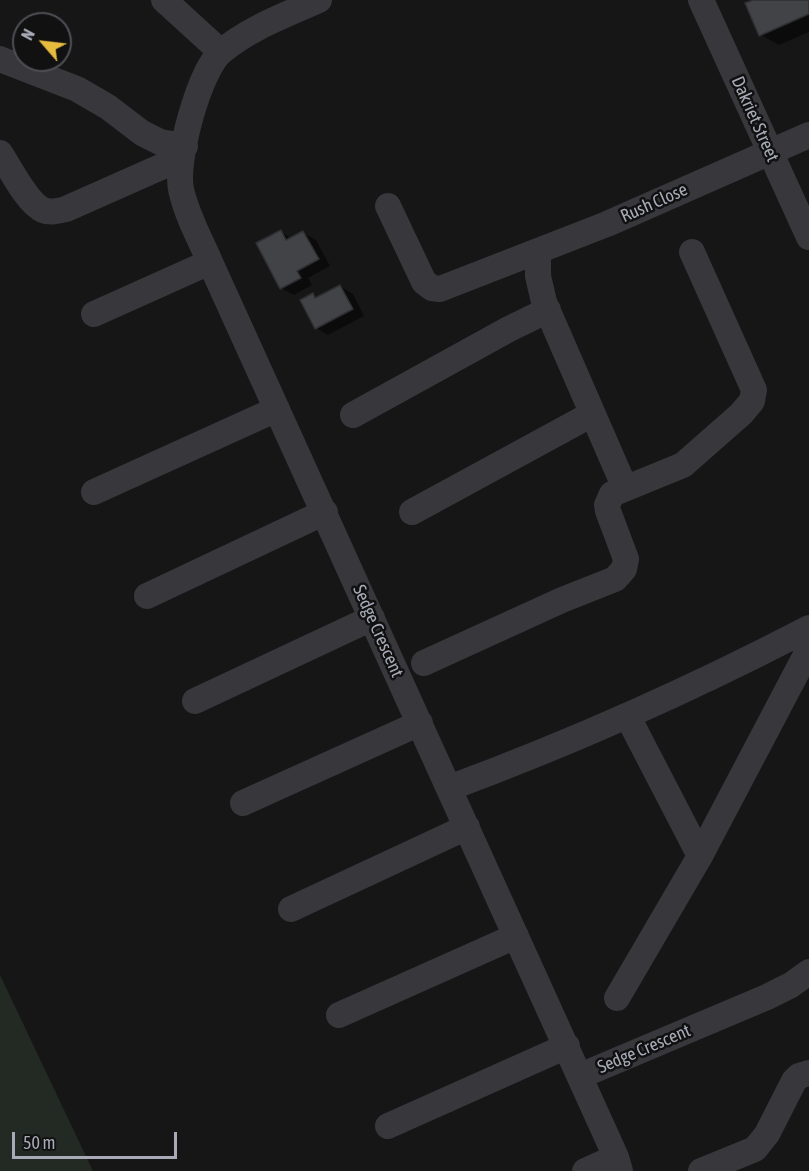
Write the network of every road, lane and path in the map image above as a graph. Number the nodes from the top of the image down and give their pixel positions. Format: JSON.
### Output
{"nodes":[{"id":1,"x":164,"y":0,"type":"edge"},
{"id":2,"x":318,"y":0,"type":"edge"},
{"id":3,"x":701,"y":0,"type":"edge"},
{"id":4,"x":277,"y":9,"type":"edge"},
{"id":5,"x":221,"y":52,"type":"junction"},
{"id":6,"x":0,"y":59,"type":"edge"},
{"id":7,"x":809,"y":135,"type":"edge"},
{"id":8,"x":183,"y":152,"type":"junction"},
{"id":9,"x":0,"y":153,"type":"edge"},
{"id":10,"x":770,"y":153,"type":"junction"},
{"id":11,"x":388,"y":206,"type":"dead end"},
{"id":12,"x":809,"y":237,"type":"edge"},
{"id":13,"x":538,"y":252,"type":"junction"},
{"id":14,"x":692,"y":252,"type":"dead end"},
{"id":15,"x":210,"y":262,"type":"junction"},
{"id":16,"x":548,"y":310,"type":"junction"},
{"id":17,"x":94,"y":314,"type":"dead end"},
{"id":18,"x":277,"y":409,"type":"junction"},
{"id":19,"x":592,"y":414,"type":"junction"},
{"id":20,"x":353,"y":415,"type":"dead end"},
{"id":21,"x":625,"y":488,"type":"junction"},
{"id":22,"x":94,"y":492,"type":"dead end"},
{"id":23,"x":325,"y":512,"type":"junction"},
{"id":24,"x":412,"y":512,"type":"dead end"},
{"id":25,"x":147,"y":596,"type":"dead end"},
{"id":26,"x":372,"y":618,"type":"junction"},
{"id":27,"x":809,"y":628,"type":"edge"},
{"id":28,"x":809,"y":649,"type":"edge"},
{"id":29,"x":424,"y":663,"type":"dead end"},
{"id":30,"x":195,"y":701,"type":"dead end"},
{"id":31,"x":628,"y":717,"type":"junction"},
{"id":32,"x":420,"y":723,"type":"junction"},
{"id":33,"x":449,"y":788,"type":"junction"},
{"id":34,"x":243,"y":803,"type":"dead end"},
{"id":35,"x":467,"y":827,"type":"junction"},
{"id":36,"x":700,"y":856,"type":"junction"},
{"id":37,"x":291,"y":909,"type":"dead end"},
{"id":38,"x":516,"y":936,"type":"junction"},
{"id":39,"x":809,"y":972,"type":"edge"},
{"id":40,"x":617,"y":998,"type":"dead end"},
{"id":41,"x":339,"y":1015,"type":"dead end"},
{"id":42,"x":567,"y":1046,"type":"junction"},
{"id":43,"x":809,"y":1073,"type":"edge"},
{"id":44,"x":580,"y":1076,"type":"junction"},
{"id":45,"x":388,"y":1126,"type":"dead end"},
{"id":46,"x":618,"y":1164,"type":"edge"},
{"id":47,"x":722,"y":1168,"type":"edge"},
{"id":48,"x":585,"y":1171,"type":"edge"}],
"edges":[{"from":1,"to":5,"type":"street"},
{"from":2,"to":4,"type":"street","name":"Sedge Crescent"},
{"from":3,"to":10,"type":"street","name":"Dakriet Street"},
{"from":4,"to":5,"type":"street","name":"Sedge Crescent"},
{"from":5,"to":8,"type":"street","name":"Sedge Crescent"},
{"from":6,"to":8,"type":"street"},
{"from":7,"to":10,"type":"street","name":"Rush Close"},
{"from":8,"to":9,"type":"street"},
{"from":8,"to":15,"type":"street","name":"Sedge Crescent"},
{"from":10,"to":12,"type":"street","name":"Dakriet Street"},
{"from":10,"to":13,"type":"street","name":"Rush Close"},
{"from":11,"to":13,"type":"street","name":"Rush Close"},
{"from":13,"to":16,"type":"street"},
{"from":14,"to":21,"type":"street"},
{"from":15,"to":17,"type":"street"},
{"from":15,"to":18,"type":"street","name":"Sedge Crescent"},
{"from":16,"to":19,"type":"street"},
{"from":16,"to":20,"type":"street"},
{"from":18,"to":22,"type":"street"},
{"from":18,"to":23,"type":"street","name":"Sedge Crescent"},
{"from":19,"to":21,"type":"street"},
{"from":19,"to":24,"type":"street"},
{"from":21,"to":29,"type":"street"},
{"from":23,"to":25,"type":"street"},
{"from":23,"to":26,"type":"street","name":"Sedge Crescent"},
{"from":26,"to":30,"type":"street"},
{"from":26,"to":32,"type":"street","name":"Sedge Crescent"},
{"from":27,"to":31,"type":"street"},
{"from":28,"to":36,"type":"street"},
{"from":31,"to":33,"type":"street"},
{"from":31,"to":36,"type":"street"},
{"from":32,"to":33,"type":"street","name":"Sedge Crescent"},
{"from":32,"to":34,"type":"street"},
{"from":33,"to":35,"type":"street","name":"Sedge Crescent"},
{"from":35,"to":37,"type":"street"},
{"from":35,"to":38,"type":"street","name":"Sedge Crescent"},
{"from":36,"to":40,"type":"street"},
{"from":38,"to":41,"type":"street"},
{"from":38,"to":42,"type":"street","name":"Sedge Crescent"},
{"from":39,"to":44,"type":"street","name":"Sedge Crescent"},
{"from":42,"to":44,"type":"street","name":"Sedge Crescent"},
{"from":42,"to":45,"type":"street"},
{"from":43,"to":47,"type":"street"},
{"from":44,"to":46,"type":"street"},
{"from":46,"to":48,"type":"street"}]}
